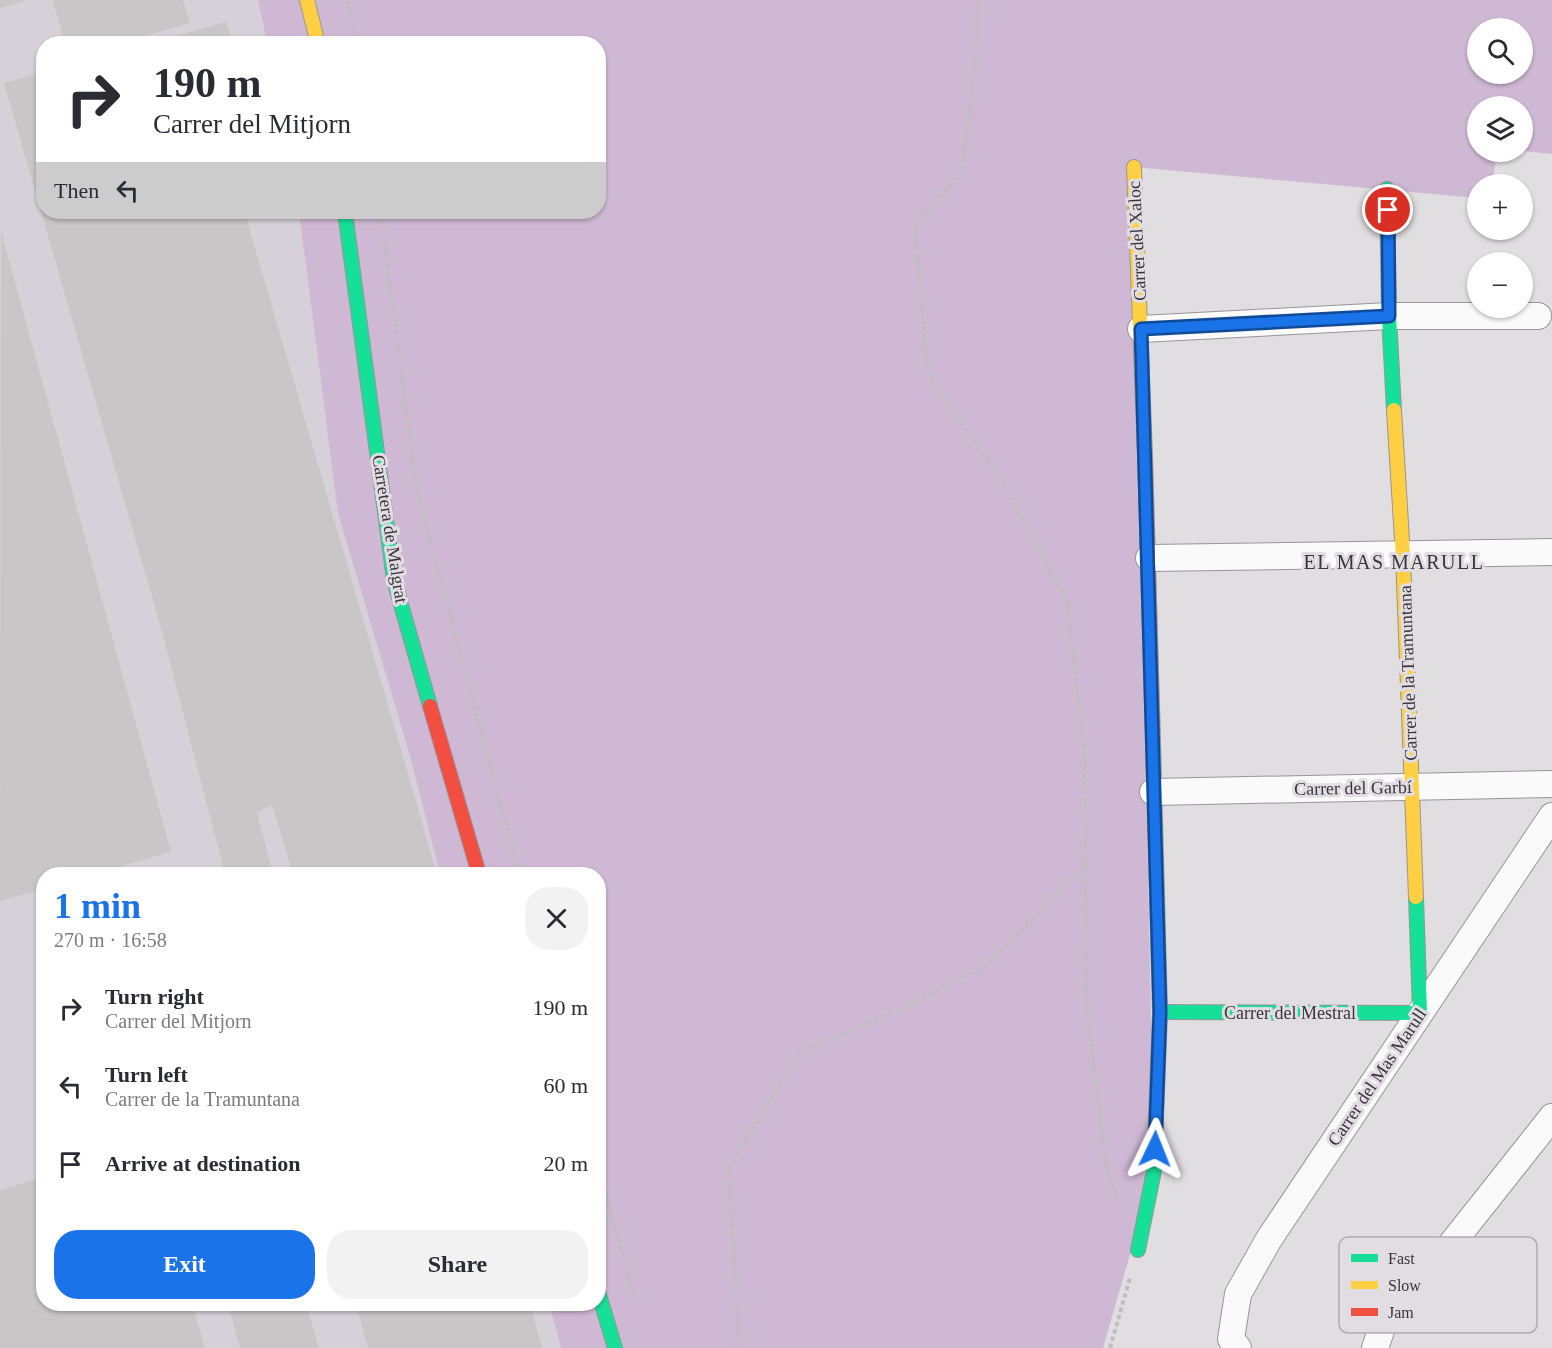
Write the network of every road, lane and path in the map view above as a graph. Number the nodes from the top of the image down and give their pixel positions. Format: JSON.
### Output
{"nodes":[{"id":1,"x":307,"y":0,"type":"edge"},
{"id":2,"x":348,"y":0,"type":"edge"},
{"id":3,"x":978,"y":0,"type":"edge"},
{"id":4,"x":316,"y":36,"type":"edge"},
{"id":5,"x":355,"y":36,"type":"edge"},
{"id":6,"x":1134,"y":167,"type":"dead end"},
{"id":7,"x":1387,"y":189,"type":"dead end"},
{"id":8,"x":346,"y":219,"type":"edge"},
{"id":9,"x":382,"y":219,"type":"edge"},
{"id":10,"x":1389,"y":316,"type":"junction"},
{"id":11,"x":1538,"y":316,"type":"dead end"},
{"id":12,"x":1141,"y":329,"type":"junction"},
{"id":13,"x":1552,"y":552,"type":"edge"},
{"id":14,"x":1403,"y":556,"type":"junction"},
{"id":15,"x":1149,"y":558,"type":"junction"},
{"id":16,"x":1552,"y":784,"type":"edge"},
{"id":17,"x":1413,"y":786,"type":"junction"},
{"id":18,"x":1153,"y":792,"type":"junction"},
{"id":19,"x":1552,"y":816,"type":"edge"},
{"id":20,"x":1084,"y":866,"type":"junction"},
{"id":21,"x":477,"y":867,"type":"edge"},
{"id":22,"x":517,"y":867,"type":"edge"},
{"id":23,"x":1160,"y":1012,"type":"junction"},
{"id":24,"x":1420,"y":1013,"type":"junction"},
{"id":25,"x":1552,"y":1117,"type":"edge"},
{"id":26,"x":606,"y":1194,"type":"edge"},
{"id":27,"x":1118,"y":1197,"type":"dead end"},
{"id":28,"x":1457,"y":1237,"type":"edge"},
{"id":29,"x":1138,"y":1250,"type":"joint"},
{"id":30,"x":636,"y":1302,"type":"dead end"},
{"id":31,"x":604,"y":1311,"type":"edge"},
{"id":32,"x":1380,"y":1333,"type":"edge"},
{"id":33,"x":615,"y":1348,"type":"edge"},
{"id":34,"x":736,"y":1348,"type":"edge"},
{"id":35,"x":1110,"y":1348,"type":"edge"},
{"id":36,"x":1239,"y":1348,"type":"edge"},
{"id":37,"x":1374,"y":1348,"type":"edge"}],
"edges":[{"from":1,"to":4,"type":"street"},
{"from":2,"to":5,"type":"path"},
{"from":3,"to":20,"type":"path"},
{"from":6,"to":12,"type":"street","name":"Carrer del Xaloc"},
{"from":7,"to":10,"type":"street","name":"Carrer de la Tramuntana"},
{"from":8,"to":21,"type":"street","name":"Carretera de Malgrat"},
{"from":9,"to":22,"type":"path"},
{"from":10,"to":11,"type":"street"},
{"from":10,"to":12,"type":"street"},
{"from":10,"to":14,"type":"street","name":"Carrer de la Tramuntana"},
{"from":12,"to":15,"type":"street","name":"Carrer del Xaloc"},
{"from":13,"to":14,"type":"street"},
{"from":14,"to":15,"type":"street"},
{"from":14,"to":17,"type":"street","name":"Carrer de la Tramuntana"},
{"from":15,"to":18,"type":"street","name":"Carrer del Xaloc"},
{"from":16,"to":17,"type":"street","name":"Carrer del Garbí"},
{"from":17,"to":18,"type":"street","name":"Carrer del Garbí"},
{"from":17,"to":24,"type":"street","name":"Carrer de la Tramuntana"},
{"from":18,"to":23,"type":"street","name":"Carrer del Xaloc"},
{"from":19,"to":24,"type":"street","name":"Carrer del Mas Marull"},
{"from":20,"to":27,"type":"path"},
{"from":20,"to":34,"type":"path"},
{"from":23,"to":24,"type":"street","name":"Carrer del Mestral"},
{"from":23,"to":29,"type":"street","name":"Carrer del Xaloc"},
{"from":24,"to":36,"type":"street","name":"Carrer del Mas Marull"},
{"from":25,"to":28,"type":"street"},
{"from":26,"to":30,"type":"path"},
{"from":29,"to":35,"type":"path"},
{"from":31,"to":33,"type":"street"},
{"from":32,"to":37,"type":"street"}]}
